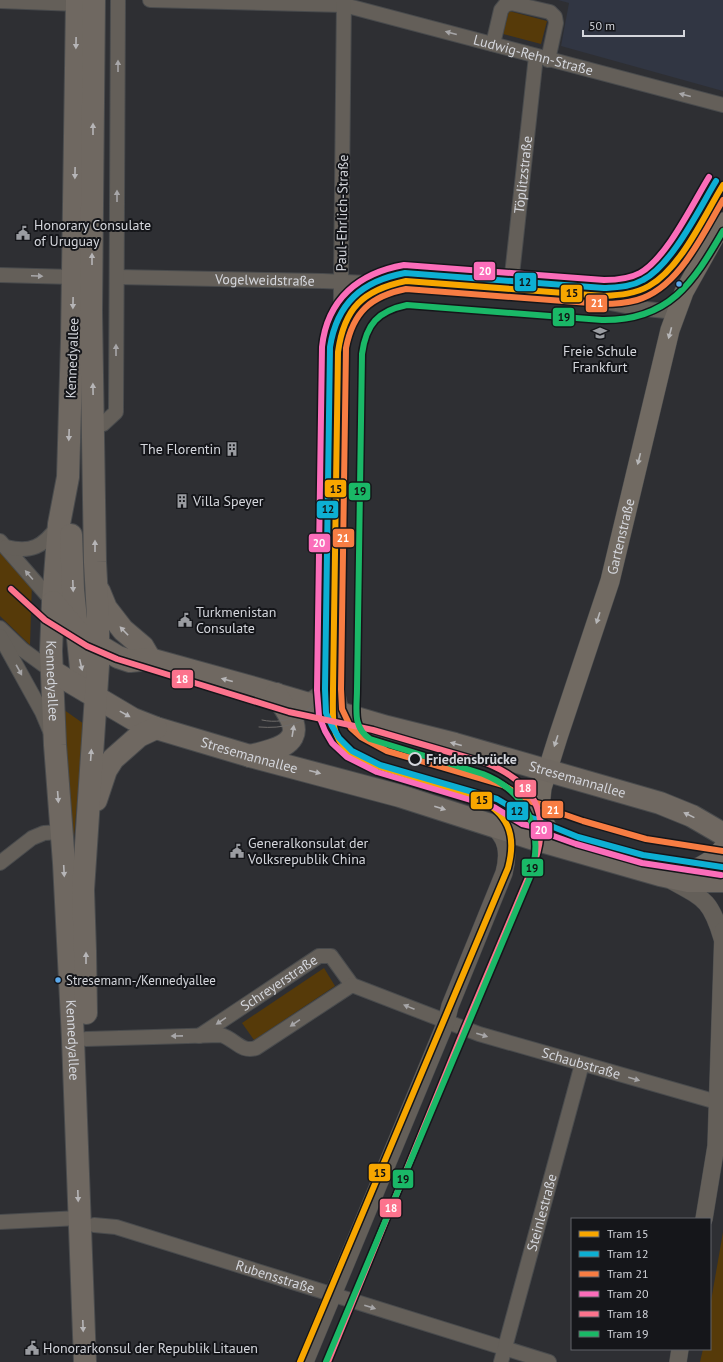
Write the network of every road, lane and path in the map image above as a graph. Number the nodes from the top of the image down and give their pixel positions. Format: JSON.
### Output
{"nodes":[{"id":1,"x":118,"y":0,"type":"edge"},
{"id":2,"x":150,"y":0,"type":"edge"},
{"id":3,"x":0,"y":1,"type":"edge"},
{"id":4,"x":83,"y":1,"type":"edge"},
{"id":5,"x":344,"y":2,"type":"edge"},
{"id":6,"x":493,"y":44,"type":"junction"},
{"id":7,"x":542,"y":58,"type":"junction"},
{"id":8,"x":723,"y":105,"type":"edge"},
{"id":9,"x":723,"y":222,"type":"edge"},
{"id":10,"x":0,"y":275,"type":"edge"},
{"id":11,"x":73,"y":277,"type":"junction"},
{"id":12,"x":117,"y":277,"type":"junction"},
{"id":13,"x":341,"y":282,"type":"junction"},
{"id":14,"x":510,"y":293,"type":"junction"},
{"id":15,"x":676,"y":312,"type":"junction"},
{"id":16,"x":94,"y":428,"type":"junction"},
{"id":17,"x":68,"y":477,"type":"junction"},
{"id":18,"x":60,"y":524,"type":"junction"},
{"id":19,"x":3,"y":544,"type":"edge"},
{"id":20,"x":96,"y":585,"type":"junction"},
{"id":21,"x":53,"y":602,"type":"junction"},
{"id":22,"x":0,"y":628,"type":"edge"},
{"id":23,"x":76,"y":630,"type":"junction"},
{"id":24,"x":0,"y":636,"type":"edge"},
{"id":25,"x":98,"y":645,"type":"junction"},
{"id":26,"x":150,"y":659,"type":"junction"},
{"id":27,"x":336,"y":666,"type":"junction"},
{"id":28,"x":52,"y":671,"type":"junction"},
{"id":29,"x":276,"y":694,"type":"junction"},
{"id":30,"x":96,"y":698,"type":"junction"},
{"id":31,"x":306,"y":703,"type":"junction"},
{"id":32,"x":345,"y":714,"type":"junction"},
{"id":33,"x":156,"y":728,"type":"junction"},
{"id":34,"x":55,"y":745,"type":"junction"},
{"id":35,"x":250,"y":756,"type":"junction"},
{"id":36,"x":547,"y":770,"type":"junction"},
{"id":37,"x":86,"y":822,"type":"junction"},
{"id":38,"x":484,"y":822,"type":"junction"},
{"id":39,"x":61,"y":832,"type":"junction"},
{"id":40,"x":723,"y":834,"type":"edge"},
{"id":41,"x":565,"y":848,"type":"junction"},
{"id":42,"x":723,"y":848,"type":"edge"},
{"id":43,"x":0,"y":863,"type":"edge"},
{"id":44,"x":664,"y":876,"type":"junction"},
{"id":45,"x":723,"y":881,"type":"edge"},
{"id":46,"x":723,"y":934,"type":"edge"},
{"id":47,"x":352,"y":985,"type":"junction"},
{"id":48,"x":446,"y":1022,"type":"junction"},
{"id":49,"x":199,"y":1036,"type":"junction"},
{"id":50,"x":86,"y":1039,"type":"junction"},
{"id":51,"x":582,"y":1064,"type":"junction"},
{"id":52,"x":717,"y":1102,"type":"junction"},
{"id":53,"x":704,"y":1218,"type":"edge"},
{"id":54,"x":0,"y":1222,"type":"edge"},
{"id":55,"x":86,"y":1222,"type":"junction"},
{"id":56,"x":333,"y":1295,"type":"junction"},
{"id":57,"x":506,"y":1348,"type":"junction"},
{"id":58,"x":680,"y":1350,"type":"edge"},
{"id":59,"x":84,"y":1362,"type":"edge"},
{"id":60,"x":99,"y":1362,"type":"edge"},
{"id":61,"x":305,"y":1362,"type":"edge"},
{"id":62,"x":501,"y":1362,"type":"edge"},
{"id":63,"x":549,"y":1362,"type":"edge"},
{"id":64,"x":678,"y":1362,"type":"edge"}],
"edges":[{"from":12,"to":1,"type":"street","one_way":true},
{"from":2,"to":5,"type":"street","name":"Ludwig-Rehn-Straße"},
{"from":3,"to":4,"type":"street"},
{"from":4,"to":11,"type":"main road","name":"Kennedyallee","one_way":true},
{"from":16,"to":4,"type":"main road","name":"Kennedyallee","one_way":true},
{"from":6,"to":5,"type":"street","name":"Ludwig-Rehn-Straße","one_way":true},
{"from":5,"to":13,"type":"street","name":"Paul-Ehrlich-Straße"},
{"from":6,"to":7,"type":"street","name":"Ludwig-Rehn-Straße"},
{"from":6,"to":7,"type":"street","name":"Töplitzstraße"},
{"from":8,"to":7,"type":"street","name":"Ludwig-Rehn-Straße","one_way":true},
{"from":7,"to":14,"type":"street","name":"Töplitzstraße"},
{"from":9,"to":15,"type":"main road","name":"Gartenstraße"},
{"from":10,"to":11,"type":"street","one_way":true},
{"from":11,"to":17,"type":"main road","name":"Kennedyallee","one_way":true},
{"from":12,"to":13,"type":"street","name":"Vogelweidstraße"},
{"from":16,"to":12,"type":"street","one_way":true},
{"from":13,"to":14,"type":"street","name":"Vogelweidstraße"},
{"from":13,"to":27,"type":"street","name":"Paul-Ehrlich-Straße"},
{"from":14,"to":15,"type":"street","name":"Vogelweidstraße"},
{"from":15,"to":36,"type":"main road","name":"Gartenstraße","one_way":true},
{"from":20,"to":16,"type":"main road","name":"Kennedyallee","one_way":true},
{"from":17,"to":18,"type":"main road","name":"Kennedyallee"},
{"from":17,"to":23,"type":"main road","one_way":true},
{"from":18,"to":19,"type":"street","name":"Stresemannallee"},
{"from":18,"to":21,"type":"main road","name":"Kennedyallee"},
{"from":21,"to":19,"type":"street","name":"Stresemannallee","one_way":true},
{"from":20,"to":25,"type":"main road","name":"Kennedyallee"},
{"from":26,"to":20,"type":"main road","one_way":true},
{"from":21,"to":23,"type":"main road","name":"Stresemannallee"},
{"from":21,"to":28,"type":"main road","name":"Kennedyallee"},
{"from":22,"to":28,"type":"street","name":"Stresemannallee"},
{"from":23,"to":25,"type":"main road","name":"Stresemannallee"},
{"from":23,"to":30,"type":"main road","one_way":true},
{"from":24,"to":34,"type":"street","one_way":true},
{"from":25,"to":26,"type":"main road","name":"Stresemannallee"},
{"from":25,"to":30,"type":"main road","name":"Kennedyallee"},
{"from":29,"to":26,"type":"main road","name":"Stresemannallee","one_way":true},
{"from":27,"to":31,"type":"street","name":"Paul-Ehrlich-Straße"},
{"from":27,"to":32,"type":"street","name":"Paul-Ehrlich-Straße"},
{"from":28,"to":30,"type":"main road","name":"Stresemannallee"},
{"from":28,"to":34,"type":"main road","name":"Kennedyallee"},
{"from":29,"to":31,"type":"main road","name":"Stresemannallee"},
{"from":35,"to":29,"type":"main road","one_way":true},
{"from":30,"to":33,"type":"main road","name":"Stresemannallee","one_way":true},
{"from":37,"to":30,"type":"main road","name":"Kennedyallee","one_way":true},
{"from":31,"to":32,"type":"main road","name":"Stresemannallee"},
{"from":36,"to":32,"type":"main road","name":"Stresemannallee","one_way":true},
{"from":33,"to":35,"type":"main road","name":"Stresemannallee"},
{"from":33,"to":37,"type":"main road"},
{"from":34,"to":39,"type":"main road","name":"Kennedyallee","one_way":true},
{"from":35,"to":38,"type":"main road","name":"Stresemannallee","one_way":true},
{"from":40,"to":36,"type":"main road","name":"Stresemannallee","one_way":true},
{"from":36,"to":41,"type":"main road","name":"Gartenstraße"},
{"from":50,"to":37,"type":"main road","name":"Kennedyallee","one_way":true},
{"from":38,"to":41,"type":"main road","name":"Stresemannallee"},
{"from":38,"to":48,"type":"street"},
{"from":39,"to":43,"type":"street"},
{"from":39,"to":55,"type":"main road","name":"Kennedyallee","one_way":true},
{"from":41,"to":44,"type":"main road","name":"Stresemannallee"},
{"from":42,"to":44,"type":"main road"},
{"from":44,"to":45,"type":"main road","name":"Stresemannallee"},
{"from":44,"to":46,"type":"street","name":"Stresemannallee"},
{"from":46,"to":52,"type":"street"},
{"from":48,"to":47,"type":"street","one_way":true},
{"from":47,"to":49,"type":"street","one_way":true},
{"from":47,"to":49,"type":"street","name":"Schreyerstraße","one_way":true},
{"from":48,"to":51,"type":"street","name":"Schaubstraße","one_way":true},
{"from":48,"to":56,"type":"street"},
{"from":49,"to":50,"type":"street","one_way":true},
{"from":50,"to":55,"type":"main road","name":"Kennedyallee"},
{"from":51,"to":52,"type":"street","name":"Schaubstraße","one_way":true},
{"from":51,"to":57,"type":"street","name":"Steinlestraße"},
{"from":52,"to":53,"type":"street"},
{"from":54,"to":55,"type":"street","name":"Rubensstraße"},
{"from":55,"to":56,"type":"street","name":"Rubensstraße"},
{"from":55,"to":59,"type":"main road","name":"Kennedyallee","one_way":true},
{"from":55,"to":60,"type":"main road","name":"Kennedyallee"},
{"from":56,"to":57,"type":"street","name":"Rubensstraße","one_way":true},
{"from":56,"to":61,"type":"street"},
{"from":57,"to":62,"type":"street","name":"Steinlestraße"},
{"from":57,"to":63,"type":"street","name":"Rubensstraße"},
{"from":58,"to":64,"type":"street"}]}
